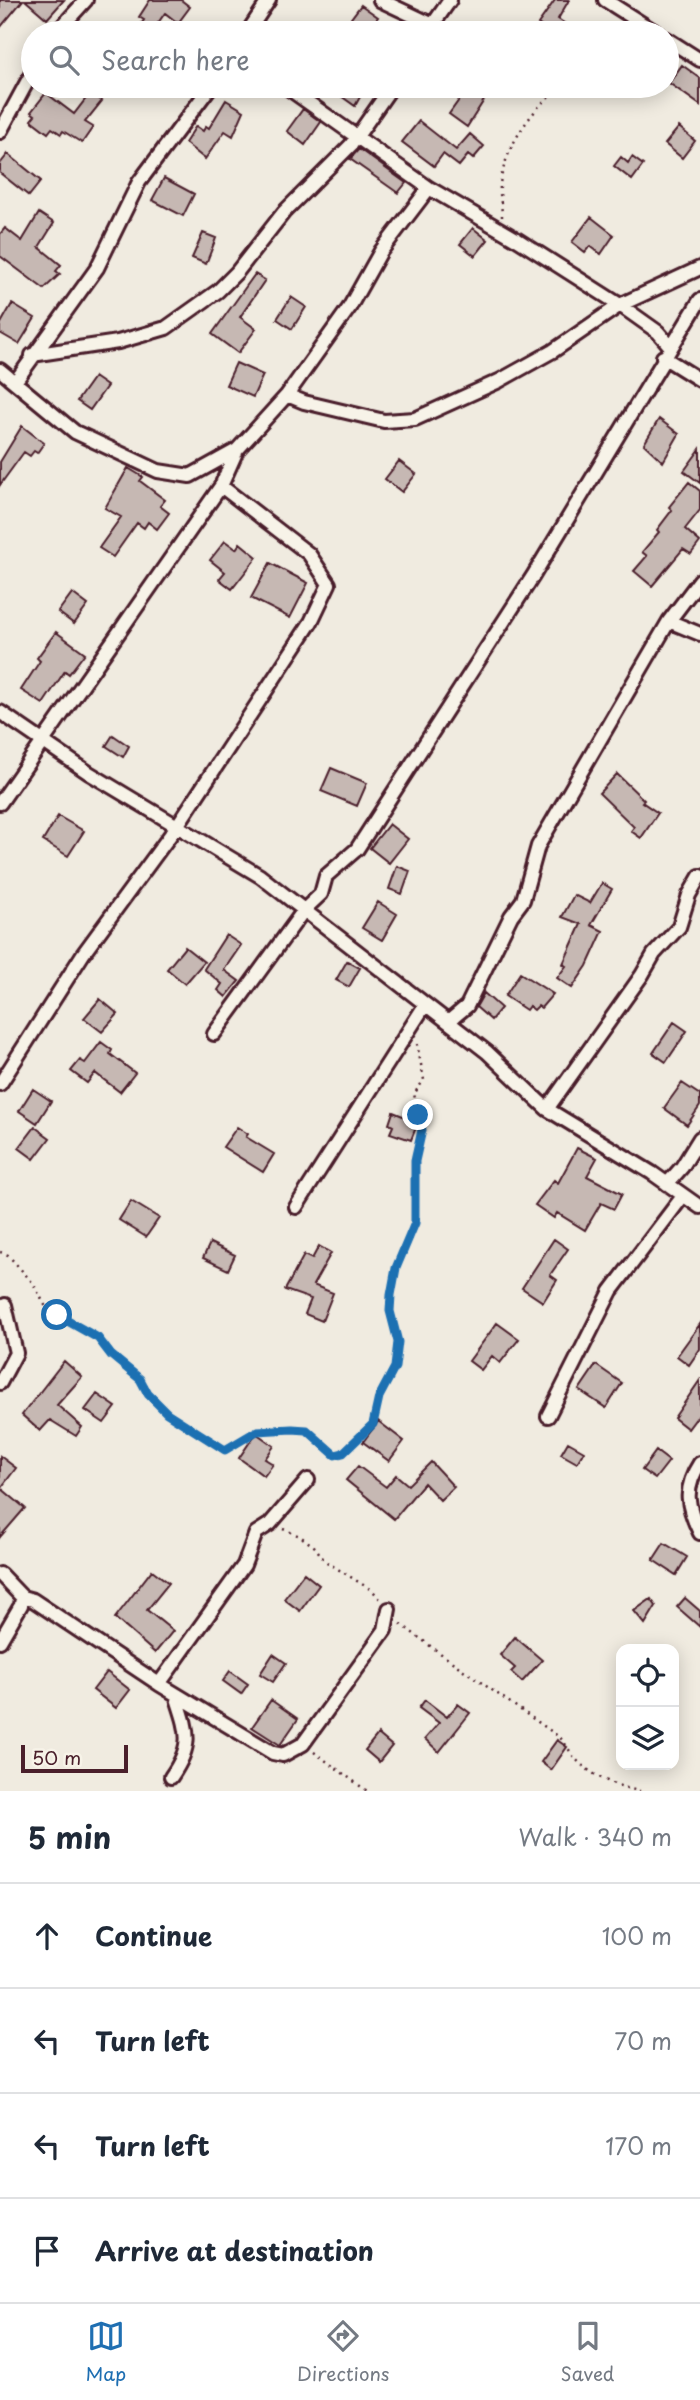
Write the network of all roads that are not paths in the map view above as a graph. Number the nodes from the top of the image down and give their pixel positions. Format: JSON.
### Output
{"nodes":[{"id":1,"x":86,"y":0,"type":"edge"},
{"id":2,"x":269,"y":0,"type":"edge"},
{"id":3,"x":380,"y":0,"type":"edge"},
{"id":4,"x":450,"y":0,"type":"edge"},
{"id":5,"x":605,"y":0,"type":"edge"},
{"id":6,"x":67,"y":21,"type":"edge"},
{"id":7,"x":255,"y":21,"type":"edge"},
{"id":8,"x":416,"y":21,"type":"edge"},
{"id":9,"x":436,"y":21,"type":"edge"},
{"id":10,"x":638,"y":21,"type":"edge"},
{"id":11,"x":679,"y":47,"type":"edge"},
{"id":12,"x":700,"y":61,"type":"edge"},
{"id":13,"x":21,"y":93,"type":"edge"},
{"id":14,"x":202,"y":98,"type":"edge"},
{"id":15,"x":302,"y":98,"type":"edge"},
{"id":16,"x":383,"y":98,"type":"edge"},
{"id":17,"x":0,"y":132,"type":"edge"},
{"id":18,"x":357,"y":136,"type":"junction"},
{"id":19,"x":429,"y":188,"type":"junction"},
{"id":20,"x":700,"y":268,"type":"edge"},
{"id":21,"x":700,"y":300,"type":"edge"},
{"id":22,"x":620,"y":305,"type":"junction"},
{"id":23,"x":667,"y":352,"type":"junction"},
{"id":24,"x":32,"y":355,"type":"junction"},
{"id":25,"x":0,"y":370,"type":"edge"},
{"id":26,"x":700,"y":380,"type":"edge"},
{"id":27,"x":15,"y":382,"type":"junction"},
{"id":28,"x":286,"y":395,"type":"junction"},
{"id":29,"x":237,"y":450,"type":"junction"},
{"id":30,"x":221,"y":486,"type":"junction"},
{"id":31,"x":700,"y":580,"type":"edge"},
{"id":32,"x":671,"y":622,"type":"junction"},
{"id":33,"x":700,"y":634,"type":"edge"},
{"id":34,"x":0,"y":712,"type":"edge"},
{"id":35,"x":42,"y":741,"type":"junction"},
{"id":36,"x":0,"y":803,"type":"edge"},
{"id":37,"x":177,"y":826,"type":"junction"},
{"id":38,"x":700,"y":876,"type":"edge"},
{"id":39,"x":303,"y":910,"type":"junction"},
{"id":40,"x":425,"y":1005,"type":"junction"},
{"id":41,"x":448,"y":1022,"type":"junction"},
{"id":42,"x":214,"y":1034,"type":"dead end"},
{"id":43,"x":0,"y":1084,"type":"edge"},
{"id":44,"x":547,"y":1109,"type":"junction"},
{"id":45,"x":700,"y":1139,"type":"edge"},
{"id":46,"x":667,"y":1184,"type":"junction"},
{"id":47,"x":683,"y":1196,"type":"junction"},
{"id":48,"x":296,"y":1207,"type":"dead end"},
{"id":49,"x":700,"y":1207,"type":"edge"},
{"id":50,"x":5,"y":1305,"type":"dead end"},
{"id":51,"x":0,"y":1383,"type":"edge"},
{"id":52,"x":548,"y":1416,"type":"dead end"},
{"id":53,"x":700,"y":1463,"type":"edge"},
{"id":54,"x":308,"y":1480,"type":"dead end"},
{"id":55,"x":700,"y":1532,"type":"edge"},
{"id":56,"x":0,"y":1574,"type":"edge"},
{"id":57,"x":22,"y":1597,"type":"junction"},
{"id":58,"x":389,"y":1609,"type":"road end"},
{"id":59,"x":0,"y":1641,"type":"edge"},
{"id":60,"x":159,"y":1685,"type":"junction"},
{"id":61,"x":176,"y":1695,"type":"junction"},
{"id":62,"x":171,"y":1777,"type":"dead end"}],
"edges":[{"from":1,"to":6,"type":"street"},
{"from":2,"to":7,"type":"street"},
{"from":3,"to":8,"type":"street"},
{"from":4,"to":9,"type":"street"},
{"from":5,"to":10,"type":"street"},
{"from":11,"to":12,"type":"street"},
{"from":13,"to":17,"type":"street"},
{"from":14,"to":24,"type":"street"},
{"from":15,"to":18,"type":"street"},
{"from":16,"to":18,"type":"street"},
{"from":18,"to":19,"type":"street"},
{"from":18,"to":24,"type":"street"},
{"from":19,"to":22,"type":"street"},
{"from":19,"to":28,"type":"street"},
{"from":20,"to":22,"type":"street"},
{"from":21,"to":23,"type":"street"},
{"from":22,"to":23,"type":"street"},
{"from":22,"to":28,"type":"street"},
{"from":23,"to":26,"type":"street"},
{"from":23,"to":39,"type":"street"},
{"from":24,"to":27,"type":"street"},
{"from":25,"to":27,"type":"street"},
{"from":27,"to":29,"type":"street"},
{"from":28,"to":29,"type":"street"},
{"from":29,"to":30,"type":"street"},
{"from":30,"to":35,"type":"street"},
{"from":30,"to":37,"type":"street"},
{"from":31,"to":32,"type":"street"},
{"from":32,"to":33,"type":"street"},
{"from":32,"to":41,"type":"street"},
{"from":34,"to":35,"type":"street"},
{"from":35,"to":36,"type":"street"},
{"from":35,"to":37,"type":"street"},
{"from":37,"to":39,"type":"street"},
{"from":37,"to":43,"type":"street"},
{"from":38,"to":44,"type":"street"},
{"from":39,"to":40,"type":"street"},
{"from":39,"to":42,"type":"street"},
{"from":40,"to":41,"type":"street"},
{"from":40,"to":48,"type":"street"},
{"from":41,"to":44,"type":"street"},
{"from":44,"to":46,"type":"street"},
{"from":45,"to":46,"type":"street"},
{"from":46,"to":47,"type":"street"},
{"from":47,"to":49,"type":"street"},
{"from":47,"to":52,"type":"street"},
{"from":50,"to":51,"type":"street"},
{"from":53,"to":55,"type":"street"},
{"from":54,"to":60,"type":"street"},
{"from":56,"to":57,"type":"street"},
{"from":57,"to":59,"type":"street"},
{"from":57,"to":60,"type":"street"},
{"from":58,"to":61,"type":"street"},
{"from":60,"to":61,"type":"street"},
{"from":61,"to":62,"type":"street"}]}
